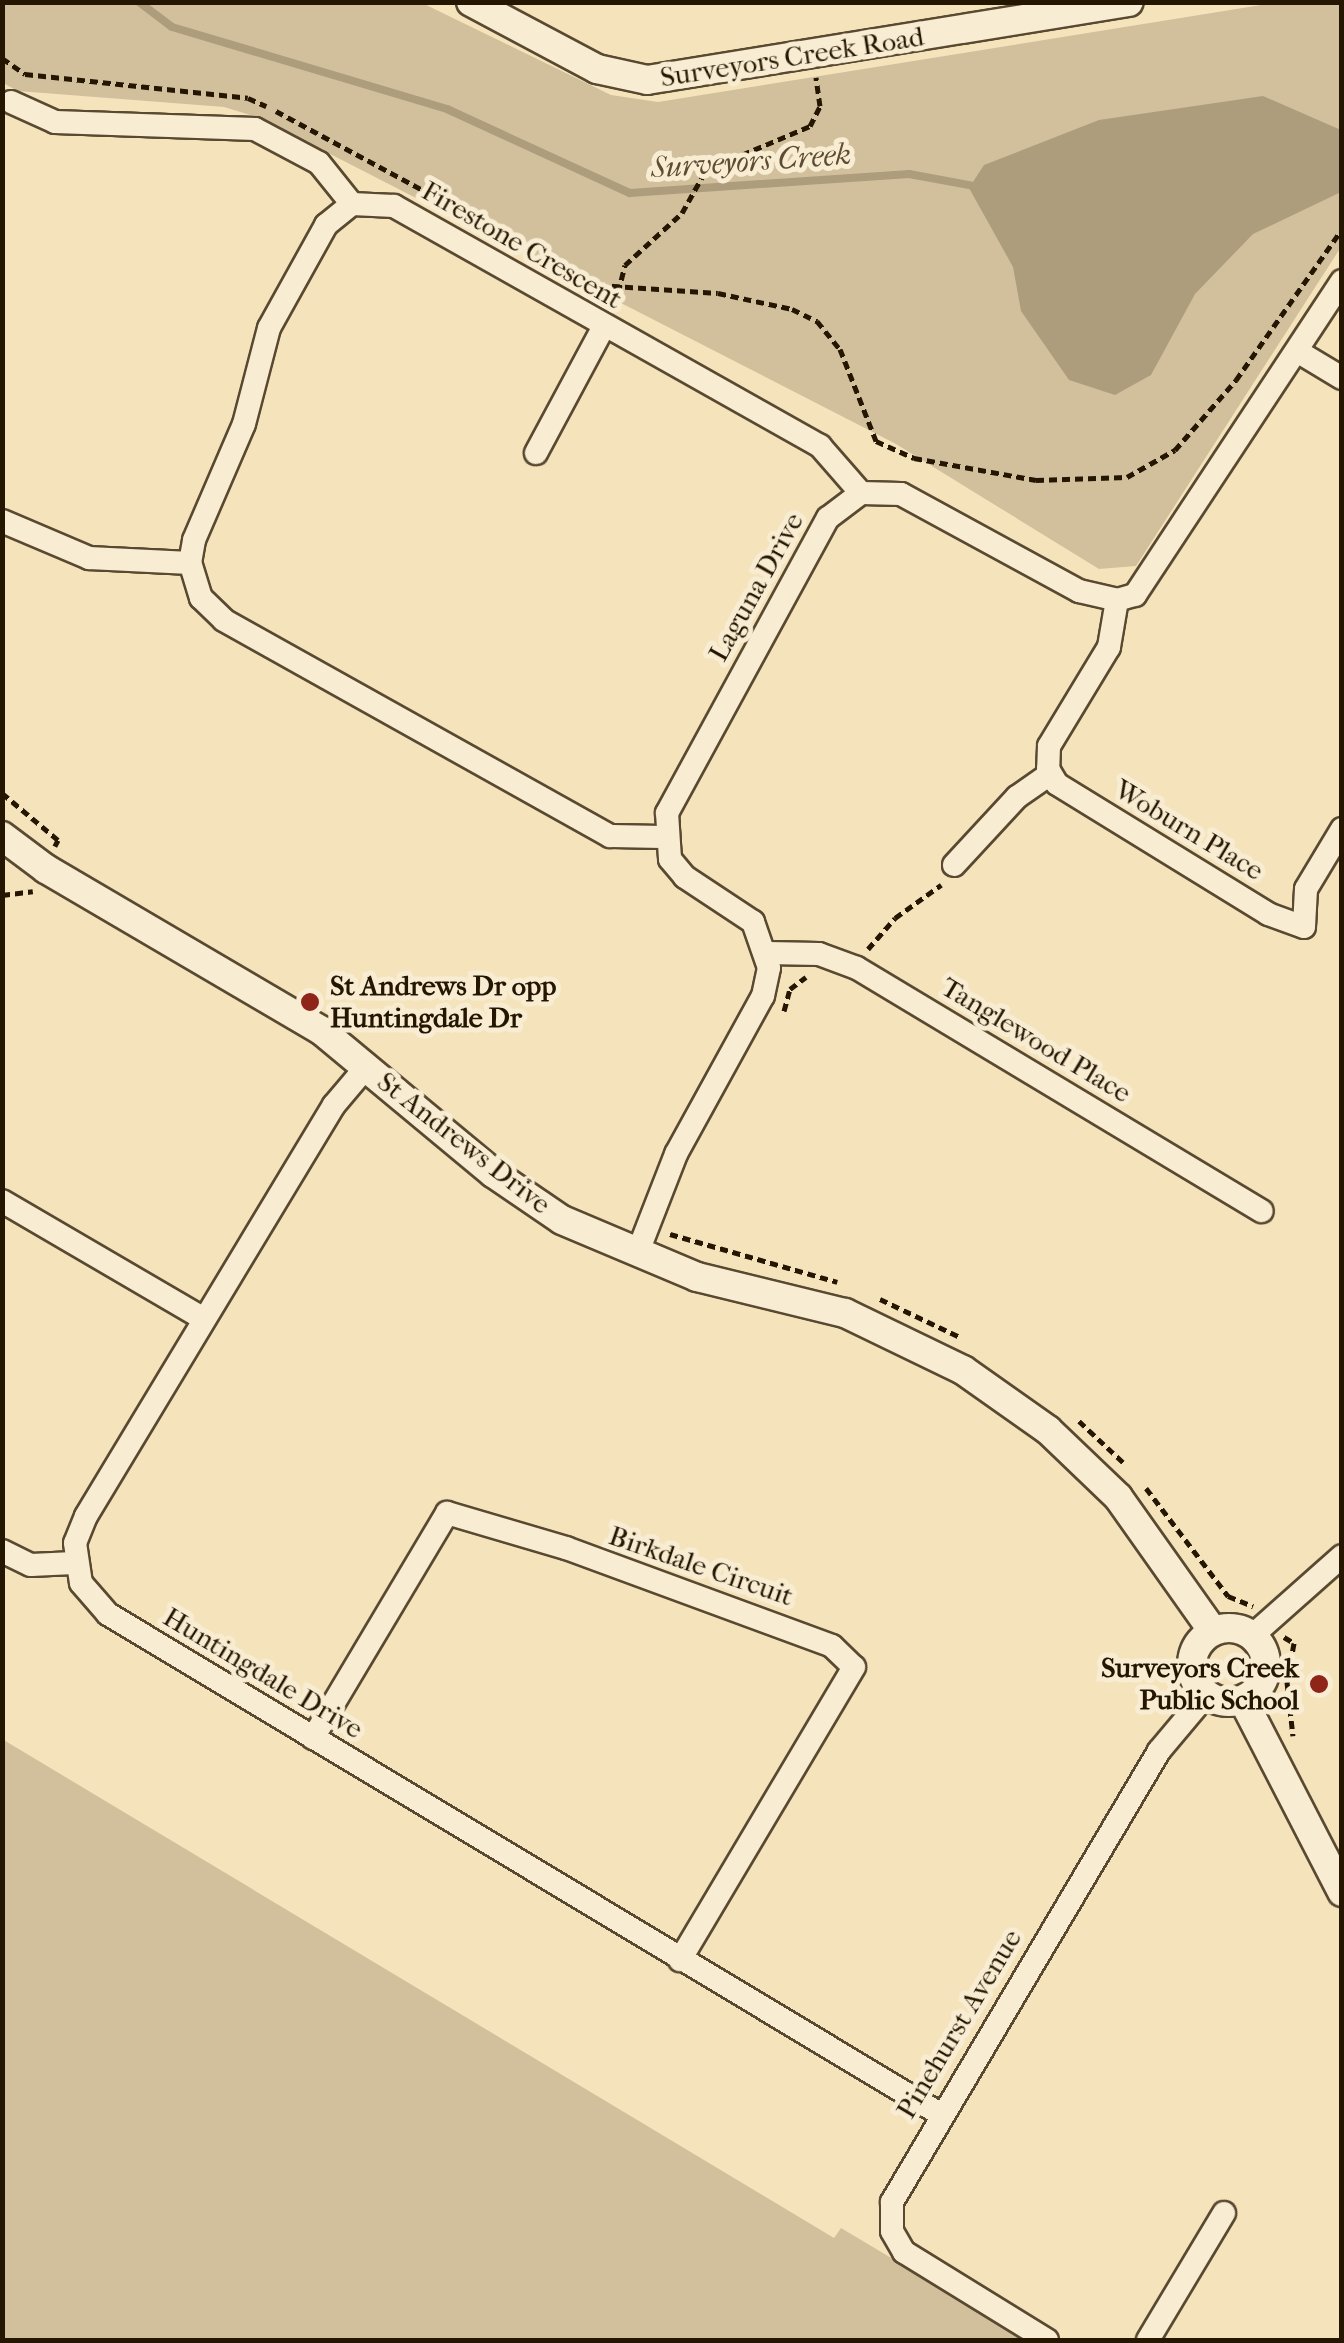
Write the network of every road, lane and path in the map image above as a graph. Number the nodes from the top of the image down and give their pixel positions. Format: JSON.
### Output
{"nodes":[{"id":1,"x":471,"y":2,"type":"edge"},
{"id":2,"x":1129,"y":2,"type":"edge"},
{"id":3,"x":813,"y":54,"type":"junction"},
{"id":4,"x":2,"y":58,"type":"edge"},
{"id":5,"x":11,"y":102,"type":"dead end"},
{"id":6,"x":352,"y":204,"type":"junction"},
{"id":7,"x":1342,"y":229,"type":"edge"},
{"id":8,"x":1342,"y":281,"type":"edge"},
{"id":9,"x":622,"y":284,"type":"junction"},
{"id":10,"x":604,"y":326,"type":"junction"},
{"id":11,"x":1298,"y":351,"type":"junction"},
{"id":12,"x":1342,"y":378,"type":"edge"},
{"id":13,"x":536,"y":453,"type":"dead end"},
{"id":14,"x":861,"y":493,"type":"junction"},
{"id":15,"x":2,"y":521,"type":"edge"},
{"id":16,"x":190,"y":563,"type":"junction"},
{"id":17,"x":1118,"y":600,"type":"junction"},
{"id":18,"x":1050,"y":774,"type":"junction"},
{"id":19,"x":1342,"y":828,"type":"edge"},
{"id":20,"x":2,"y":836,"type":"edge"},
{"id":21,"x":664,"y":837,"type":"junction"},
{"id":22,"x":2,"y":862,"type":"edge"},
{"id":23,"x":954,"y":866,"type":"joint"},
{"id":24,"x":46,"y":869,"type":"junction"},
{"id":25,"x":768,"y":953,"type":"junction"},
{"id":26,"x":864,"y":957,"type":"dead end"},
{"id":27,"x":368,"y":1066,"type":"junction"},
{"id":28,"x":2,"y":1200,"type":"edge"},
{"id":29,"x":1262,"y":1211,"type":"dead end"},
{"id":30,"x":639,"y":1249,"type":"junction"},
{"id":31,"x":204,"y":1319,"type":"junction"},
{"id":32,"x":2,"y":1551,"type":"edge"},
{"id":33,"x":1342,"y":1556,"type":"edge"},
{"id":34,"x":74,"y":1563,"type":"junction"},
{"id":35,"x":1213,"y":1631,"type":"junction"},
{"id":36,"x":1252,"y":1636,"type":"junction"},
{"id":37,"x":1284,"y":1637,"type":"dead end"},
{"id":38,"x":1206,"y":1695,"type":"junction"},
{"id":39,"x":1243,"y":1700,"type":"junction"},
{"id":40,"x":313,"y":1738,"type":"junction"},
{"id":41,"x":1296,"y":1748,"type":"dead end"},
{"id":42,"x":1342,"y":1892,"type":"edge"},
{"id":43,"x":680,"y":1960,"type":"junction"},
{"id":44,"x":940,"y":2114,"type":"junction"},
{"id":45,"x":1224,"y":2213,"type":"dead end"},
{"id":46,"x":1047,"y":2340,"type":"edge"},
{"id":47,"x":1148,"y":2340,"type":"edge"}],
"edges":[{"from":1,"to":3,"type":"street","name":"Surveyors Creek Road"},
{"from":2,"to":3,"type":"street","name":"Surveyors Creek Road"},
{"from":3,"to":9,"type":"path"},
{"from":4,"to":9,"type":"path"},
{"from":5,"to":6,"type":"street"},
{"from":6,"to":10,"type":"street","name":"Firestone Crescent"},
{"from":6,"to":16,"type":"street"},
{"from":7,"to":9,"type":"path"},
{"from":8,"to":11,"type":"street"},
{"from":9,"to":10,"type":"path"},
{"from":10,"to":13,"type":"street"},
{"from":10,"to":14,"type":"street","name":"Firestone Crescent"},
{"from":11,"to":12,"type":"street"},
{"from":11,"to":17,"type":"street"},
{"from":14,"to":17,"type":"street"},
{"from":14,"to":21,"type":"street","name":"Laguna Drive"},
{"from":15,"to":16,"type":"street"},
{"from":16,"to":21,"type":"street"},
{"from":17,"to":18,"type":"street"},
{"from":18,"to":19,"type":"street","name":"Woburn Place"},
{"from":18,"to":23,"type":"street"},
{"from":20,"to":24,"type":"street","name":"St Andrews Drive"},
{"from":21,"to":25,"type":"street"},
{"from":22,"to":24,"type":"street","name":"St Andrews Drive"},
{"from":23,"to":26,"type":"path"},
{"from":24,"to":27,"type":"street","name":"St Andrews Drive"},
{"from":25,"to":29,"type":"street","name":"Tanglewood Place"},
{"from":25,"to":30,"type":"street"},
{"from":27,"to":30,"type":"street","name":"St Andrews Drive"},
{"from":27,"to":31,"type":"street"},
{"from":28,"to":31,"type":"street"},
{"from":30,"to":35,"type":"street","name":"St Andrews Drive"},
{"from":31,"to":34,"type":"street"},
{"from":32,"to":34,"type":"street"},
{"from":33,"to":36,"type":"street"},
{"from":34,"to":40,"type":"street","name":"Huntingdale Drive"},
{"from":35,"to":36,"type":"street"},
{"from":35,"to":38,"type":"street"},
{"from":36,"to":39,"type":"street"},
{"from":37,"to":41,"type":"path"},
{"from":38,"to":39,"type":"street"},
{"from":38,"to":44,"type":"street","name":"Pinehurst Avenue"},
{"from":39,"to":42,"type":"street"},
{"from":40,"to":43,"type":"street","name":"Huntingdale Drive"},
{"from":40,"to":43,"type":"street","name":"Birkdale Circuit"},
{"from":43,"to":44,"type":"street","name":"Huntingdale Drive"},
{"from":44,"to":46,"type":"street","name":"Pinehurst Avenue"},
{"from":45,"to":47,"type":"street"}]}
